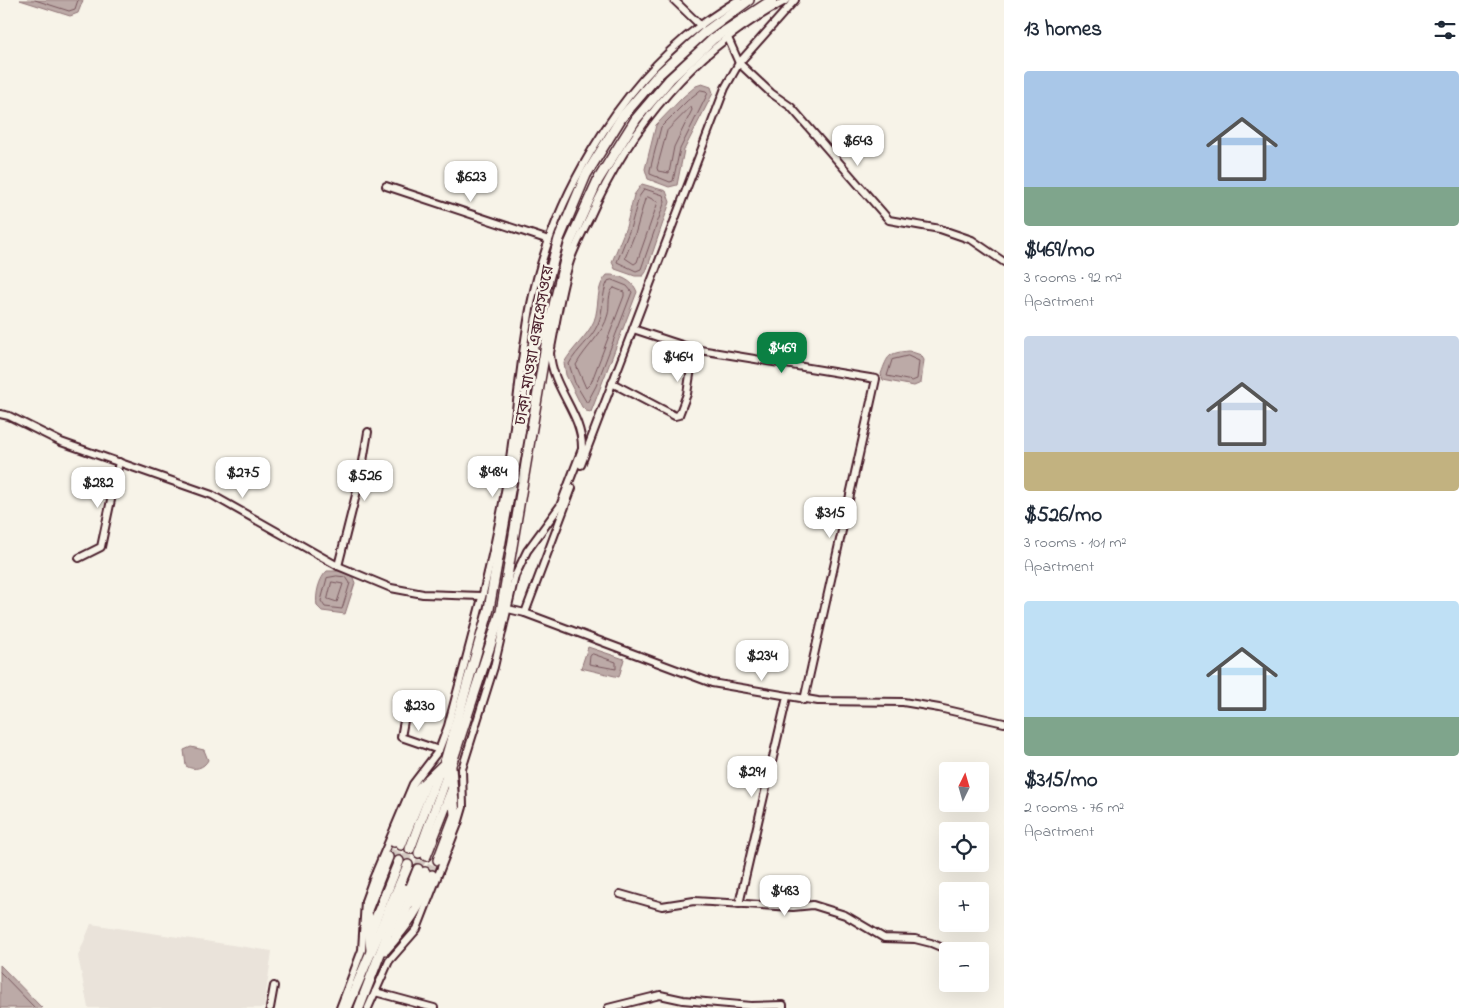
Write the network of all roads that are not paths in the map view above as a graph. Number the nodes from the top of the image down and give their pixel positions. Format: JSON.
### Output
{"nodes":[{"id":1,"x":674,"y":0,"type":"edge"},
{"id":2,"x":738,"y":0,"type":"edge"},
{"id":3,"x":749,"y":0,"type":"edge"},
{"id":4,"x":772,"y":0,"type":"edge"},
{"id":5,"x":787,"y":0,"type":"edge"},
{"id":6,"x":794,"y":0,"type":"edge"},
{"id":7,"x":701,"y":26,"type":"junction"},
{"id":8,"x":728,"y":38,"type":"junction"},
{"id":9,"x":740,"y":63,"type":"junction"},
{"id":10,"x":386,"y":186,"type":"dead end"},
{"id":11,"x":549,"y":240,"type":"junction"},
{"id":12,"x":1004,"y":262,"type":"edge"},
{"id":13,"x":633,"y":329,"type":"junction"},
{"id":14,"x":694,"y":349,"type":"junction"},
{"id":15,"x":612,"y":383,"type":"junction"},
{"id":16,"x":0,"y":414,"type":"edge"},
{"id":17,"x":368,"y":432,"type":"dead end"},
{"id":18,"x":119,"y":462,"type":"junction"},
{"id":19,"x":80,"y":558,"type":"dead end"},
{"id":20,"x":338,"y":566,"type":"junction"},
{"id":21,"x":481,"y":596,"type":"junction"},
{"id":22,"x":508,"y":609,"type":"junction"},
{"id":23,"x":525,"y":613,"type":"junction"},
{"id":24,"x":787,"y":697,"type":"junction"},
{"id":25,"x":804,"y":700,"type":"junction"},
{"id":26,"x":406,"y":710,"type":"dead end"},
{"id":27,"x":1004,"y":723,"type":"edge"},
{"id":28,"x":438,"y":750,"type":"junction"},
{"id":29,"x":443,"y":768,"type":"junction"},
{"id":30,"x":452,"y":783,"type":"junction"},
{"id":31,"x":416,"y":851,"type":"junction"},
{"id":32,"x":410,"y":866,"type":"junction"},
{"id":33,"x":620,"y":894,"type":"dead end"},
{"id":34,"x":739,"y":904,"type":"junction"},
{"id":35,"x":369,"y":935,"type":"junction"},
{"id":36,"x":394,"y":940,"type":"junction"},
{"id":37,"x":939,"y":946,"type":"edge"},
{"id":38,"x":382,"y":954,"type":"junction"},
{"id":39,"x":274,"y":986,"type":"dead end"},
{"id":40,"x":375,"y":992,"type":"junction"},
{"id":41,"x":270,"y":1008,"type":"edge"},
{"id":42,"x":340,"y":1008,"type":"edge"},
{"id":43,"x":347,"y":1008,"type":"edge"},
{"id":44,"x":359,"y":1008,"type":"edge"},
{"id":45,"x":368,"y":1008,"type":"edge"},
{"id":46,"x":434,"y":1008,"type":"edge"},
{"id":47,"x":608,"y":1008,"type":"edge"},
{"id":48,"x":783,"y":1008,"type":"edge"}],
"edges":[{"from":1,"to":7,"type":"street"},
{"from":2,"to":7,"type":"street"},
{"from":3,"to":29,"type":"highway","name":"ঢাকা-মাওয়া এক্সপ্রেসওয়ে"},
{"from":4,"to":29,"type":"highway","name":"ঢাকা-মাওয়া এক্সপ্রেসওয়ে"},
{"from":5,"to":8,"type":"street"},
{"from":6,"to":9,"type":"street"},
{"from":7,"to":11,"type":"street"},
{"from":8,"to":9,"type":"street"},
{"from":8,"to":22,"type":"street"},
{"from":9,"to":12,"type":"street"},
{"from":9,"to":13,"type":"street"},
{"from":10,"to":11,"type":"street"},
{"from":11,"to":21,"type":"street"},
{"from":13,"to":14,"type":"street"},
{"from":13,"to":15,"type":"street"},
{"from":14,"to":15,"type":"street"},
{"from":14,"to":25,"type":"street"},
{"from":15,"to":23,"type":"street"},
{"from":16,"to":18,"type":"street"},
{"from":17,"to":20,"type":"street"},
{"from":18,"to":19,"type":"street"},
{"from":18,"to":20,"type":"street"},
{"from":20,"to":21,"type":"street"},
{"from":21,"to":28,"type":"street"},
{"from":22,"to":23,"type":"street"},
{"from":22,"to":40,"type":"street"},
{"from":23,"to":24,"type":"street"},
{"from":24,"to":25,"type":"street"},
{"from":24,"to":34,"type":"street"},
{"from":25,"to":27,"type":"street"},
{"from":26,"to":28,"type":"street"},
{"from":28,"to":42,"type":"street"},
{"from":29,"to":30,"type":"highway","name":"ঢাকা-মাওয়া এক্সপ্রেসওয়ে"},
{"from":29,"to":31,"type":"highway","name":"ঢাকা-মাওয়া এক্সপ্রেসওয়ে"},
{"from":29,"to":31,"type":"highway","name":"ঢাকা-মাওয়া এক্সপ্রেসওয়ে"},
{"from":29,"to":31,"type":"highway","name":"ঢাকা-মাওয়া এক্সপ্রেসওয়ে"},
{"from":30,"to":31,"type":"highway","name":"ঢাকা-মাওয়া এক্সপ্রেসওয়ে"},
{"from":30,"to":31,"type":"highway","name":"ঢাকা-মাওয়া এক্সপ্রেসওয়ে"},
{"from":32,"to":35,"type":"highway"},
{"from":32,"to":35,"type":"highway"},
{"from":32,"to":35,"type":"highway"},
{"from":32,"to":36,"type":"highway"},
{"from":32,"to":36,"type":"highway"},
{"from":32,"to":36,"type":"highway"},
{"from":32,"to":38,"type":"highway"},
{"from":33,"to":34,"type":"street"},
{"from":34,"to":37,"type":"street"},
{"from":35,"to":43,"type":"highway"},
{"from":36,"to":38,"type":"highway"},
{"from":38,"to":44,"type":"highway"},
{"from":39,"to":41,"type":"street"},
{"from":40,"to":45,"type":"street"},
{"from":40,"to":46,"type":"street"},
{"from":47,"to":48,"type":"street"}]}
